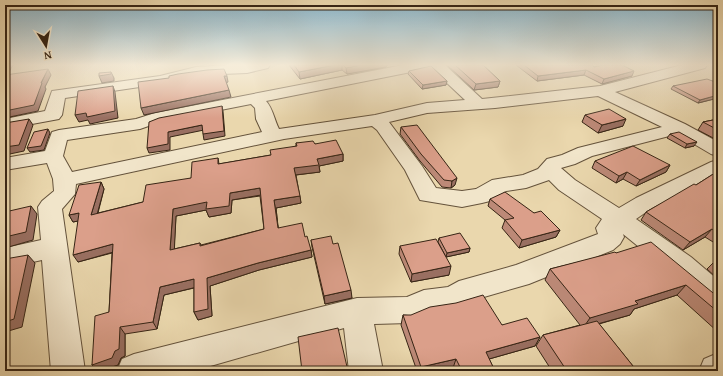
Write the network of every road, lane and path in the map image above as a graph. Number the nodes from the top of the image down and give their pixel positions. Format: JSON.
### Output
{"nodes":[{"id":1,"x":141,"y":83,"type":"edge"},
{"id":2,"x":336,"y":83,"type":"edge"},
{"id":3,"x":455,"y":83,"type":"edge"},
{"id":4,"x":630,"y":83,"type":"edge"},
{"id":5,"x":600,"y":90,"type":"junction"},
{"id":6,"x":255,"y":98,"type":"junction"},
{"id":7,"x":478,"y":104,"type":"junction"},
{"id":8,"x":376,"y":120,"type":"junction"},
{"id":9,"x":5,"y":124,"type":"edge"},
{"id":10,"x":679,"y":128,"type":"junction"},
{"id":11,"x":273,"y":136,"type":"junction"},
{"id":12,"x":718,"y":150,"type":"edge"},
{"id":13,"x":53,"y":156,"type":"junction"},
{"id":14,"x":5,"y":164,"type":"edge"},
{"id":15,"x":718,"y":166,"type":"edge"},
{"id":16,"x":550,"y":169,"type":"junction"},
{"id":17,"x":65,"y":180,"type":"junction"},
{"id":18,"x":619,"y":219,"type":"junction"},
{"id":19,"x":54,"y":247,"type":"junction"},
{"id":20,"x":5,"y":258,"type":"edge"},
{"id":21,"x":718,"y":297,"type":"edge"},
{"id":22,"x":358,"y":311,"type":"junction"},
{"id":23,"x":68,"y":371,"type":"edge"},
{"id":24,"x":134,"y":371,"type":"edge"},
{"id":25,"x":366,"y":371,"type":"edge"}],
"edges":[{"from":1,"to":9,"type":"street"},
{"from":2,"to":6,"type":"street"},
{"from":3,"to":7,"type":"street"},
{"from":4,"to":5,"type":"street"},
{"from":5,"to":7,"type":"street"},
{"from":5,"to":10,"type":"street"},
{"from":6,"to":11,"type":"street"},
{"from":6,"to":13,"type":"street"},
{"from":7,"to":8,"type":"street"},
{"from":8,"to":11,"type":"street"},
{"from":8,"to":16,"type":"street"},
{"from":10,"to":12,"type":"street"},
{"from":10,"to":16,"type":"street"},
{"from":11,"to":17,"type":"street"},
{"from":13,"to":14,"type":"street"},
{"from":13,"to":17,"type":"street"},
{"from":15,"to":18,"type":"street"},
{"from":16,"to":18,"type":"street"},
{"from":17,"to":19,"type":"street"},
{"from":18,"to":21,"type":"street"},
{"from":18,"to":22,"type":"street"},
{"from":19,"to":20,"type":"street"},
{"from":19,"to":23,"type":"street"},
{"from":22,"to":24,"type":"street"},
{"from":22,"to":25,"type":"street"}]}
